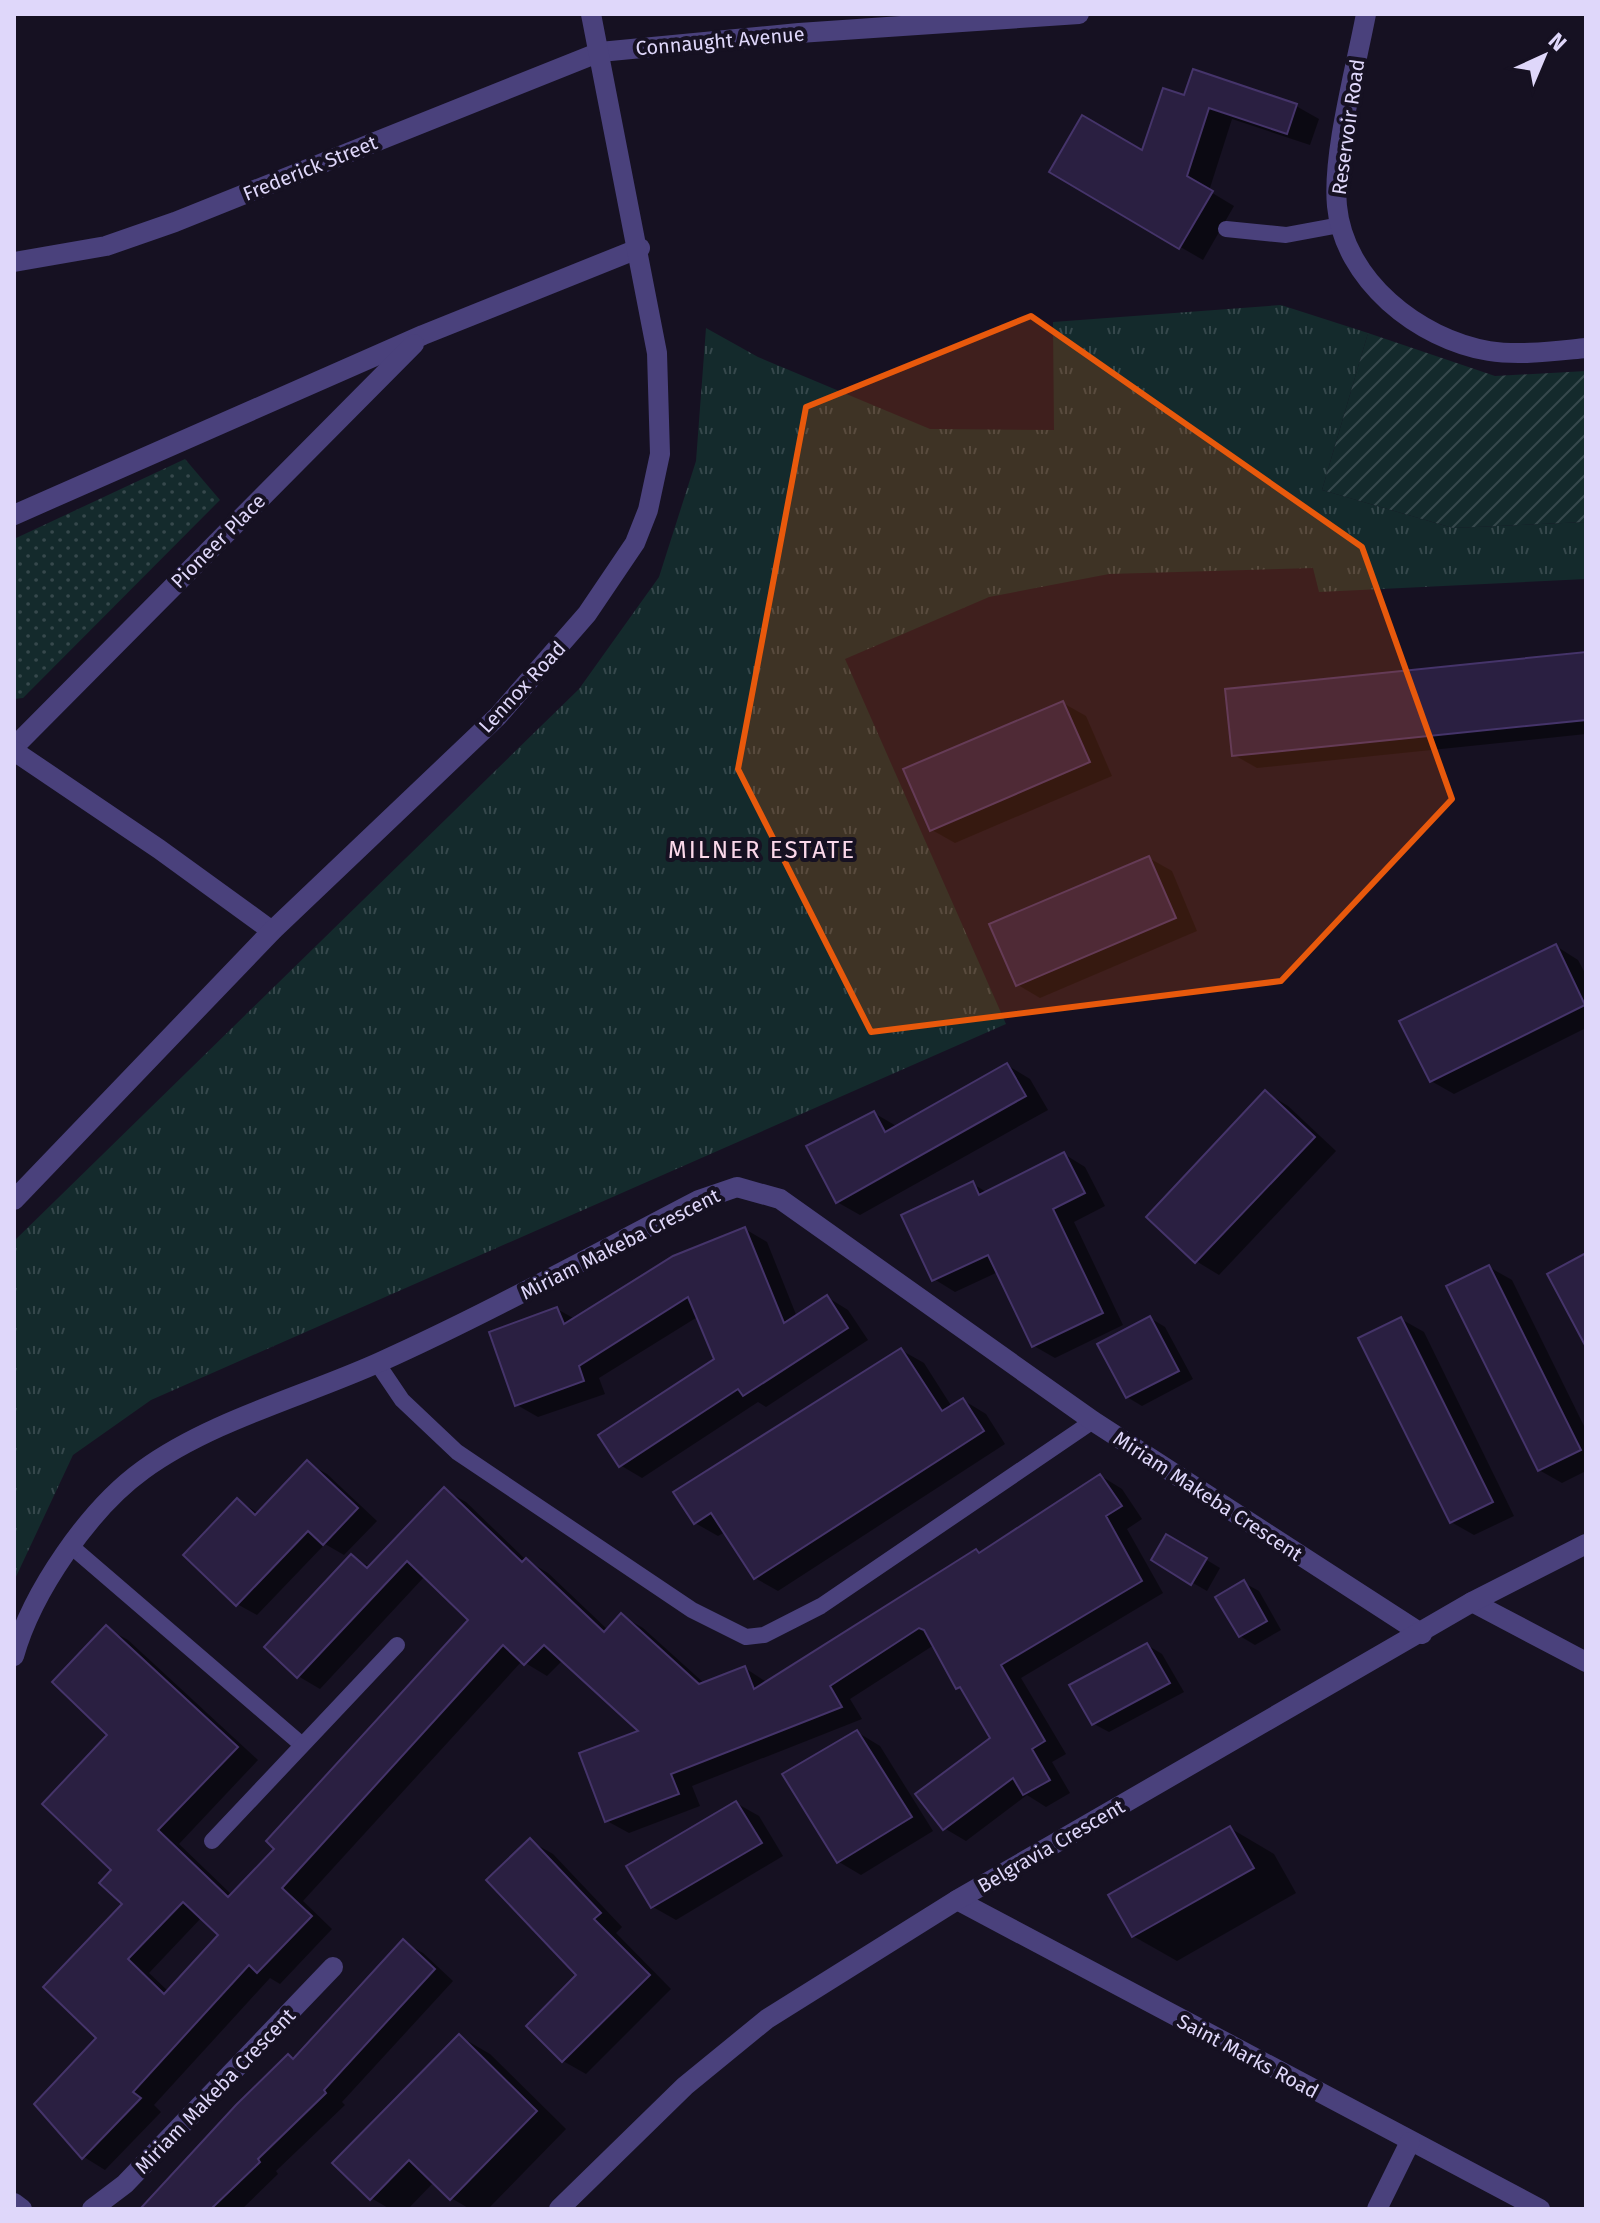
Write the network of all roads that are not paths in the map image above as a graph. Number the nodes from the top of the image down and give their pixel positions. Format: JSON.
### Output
{"nodes":[{"id":1,"x":591,"y":14,"type":"edge"},
{"id":2,"x":1079,"y":14,"type":"edge"},
{"id":3,"x":1366,"y":14,"type":"edge"},
{"id":4,"x":600,"y":52,"type":"junction"},
{"id":5,"x":1340,"y":225,"type":"junction"},
{"id":6,"x":1226,"y":229,"type":"dead end"},
{"id":7,"x":640,"y":248,"type":"junction"},
{"id":8,"x":14,"y":262,"type":"edge"},
{"id":9,"x":423,"y":335,"type":"junction"},
{"id":10,"x":1586,"y":348,"type":"edge"},
{"id":11,"x":14,"y":515,"type":"edge"},
{"id":12,"x":14,"y":749,"type":"edge"},
{"id":13,"x":272,"y":931,"type":"junction"},
{"id":14,"x":14,"y":1200,"type":"edge"},
{"id":15,"x":377,"y":1363,"type":"junction"},
{"id":16,"x":1093,"y":1421,"type":"junction"},
{"id":17,"x":1586,"y":1544,"type":"edge"},
{"id":18,"x":72,"y":1547,"type":"junction"},
{"id":19,"x":1472,"y":1602,"type":"junction"},
{"id":20,"x":1422,"y":1634,"type":"junction"},
{"id":21,"x":397,"y":1645,"type":"dead end"},
{"id":22,"x":14,"y":1656,"type":"edge"},
{"id":23,"x":1586,"y":1662,"type":"edge"},
{"id":24,"x":301,"y":1744,"type":"junction"},
{"id":25,"x":212,"y":1841,"type":"dead end"},
{"id":26,"x":957,"y":1900,"type":"junction"},
{"id":27,"x":333,"y":1967,"type":"dead end"},
{"id":28,"x":1410,"y":2142,"type":"junction"},
{"id":29,"x":14,"y":2203,"type":"edge"},
{"id":30,"x":22,"y":2209,"type":"edge"},
{"id":31,"x":92,"y":2209,"type":"edge"},
{"id":32,"x":559,"y":2209,"type":"edge"},
{"id":33,"x":1377,"y":2209,"type":"edge"},
{"id":34,"x":1540,"y":2209,"type":"edge"}],
"edges":[{"from":1,"to":4,"type":"street","name":"Lennox Road"},
{"from":2,"to":4,"type":"street","name":"Connaught Avenue"},
{"from":3,"to":5,"type":"street","name":"Reservoir Road"},
{"from":4,"to":7,"type":"street","name":"Lennox Road"},
{"from":4,"to":8,"type":"street","name":"Frederick Street"},
{"from":5,"to":6,"type":"lane"},
{"from":5,"to":10,"type":"street","name":"Reservoir Road"},
{"from":7,"to":9,"type":"street","name":"Pioneer Place"},
{"from":7,"to":13,"type":"street","name":"Lennox Road"},
{"from":9,"to":11,"type":"street","name":"Pioneer Place"},
{"from":9,"to":12,"type":"street","name":"Pioneer Place"},
{"from":12,"to":13,"type":"street","name":"Pioneer Place"},
{"from":13,"to":14,"type":"street","name":"Lennox Road"},
{"from":15,"to":16,"type":"street","name":"Miriam Makeba Crescent"},
{"from":15,"to":16,"type":"lane"},
{"from":15,"to":18,"type":"street","name":"Miriam Makeba Crescent"},
{"from":16,"to":20,"type":"street","name":"Miriam Makeba Crescent"},
{"from":17,"to":19,"type":"street","name":"Belgravia Crescent"},
{"from":18,"to":22,"type":"street","name":"Miriam Makeba Crescent"},
{"from":18,"to":24,"type":"lane"},
{"from":19,"to":20,"type":"street","name":"Belgravia Crescent"},
{"from":19,"to":23,"type":"street"},
{"from":20,"to":26,"type":"street","name":"Belgravia Crescent"},
{"from":21,"to":24,"type":"lane"},
{"from":24,"to":25,"type":"lane"},
{"from":26,"to":28,"type":"street","name":"Saint Marks Road"},
{"from":26,"to":32,"type":"street","name":"Belgravia Crescent"},
{"from":27,"to":31,"type":"street","name":"Miriam Makeba Crescent"},
{"from":28,"to":33,"type":"street"},
{"from":28,"to":34,"type":"street","name":"Saint Marks Road"},
{"from":29,"to":30,"type":"street"}]}
